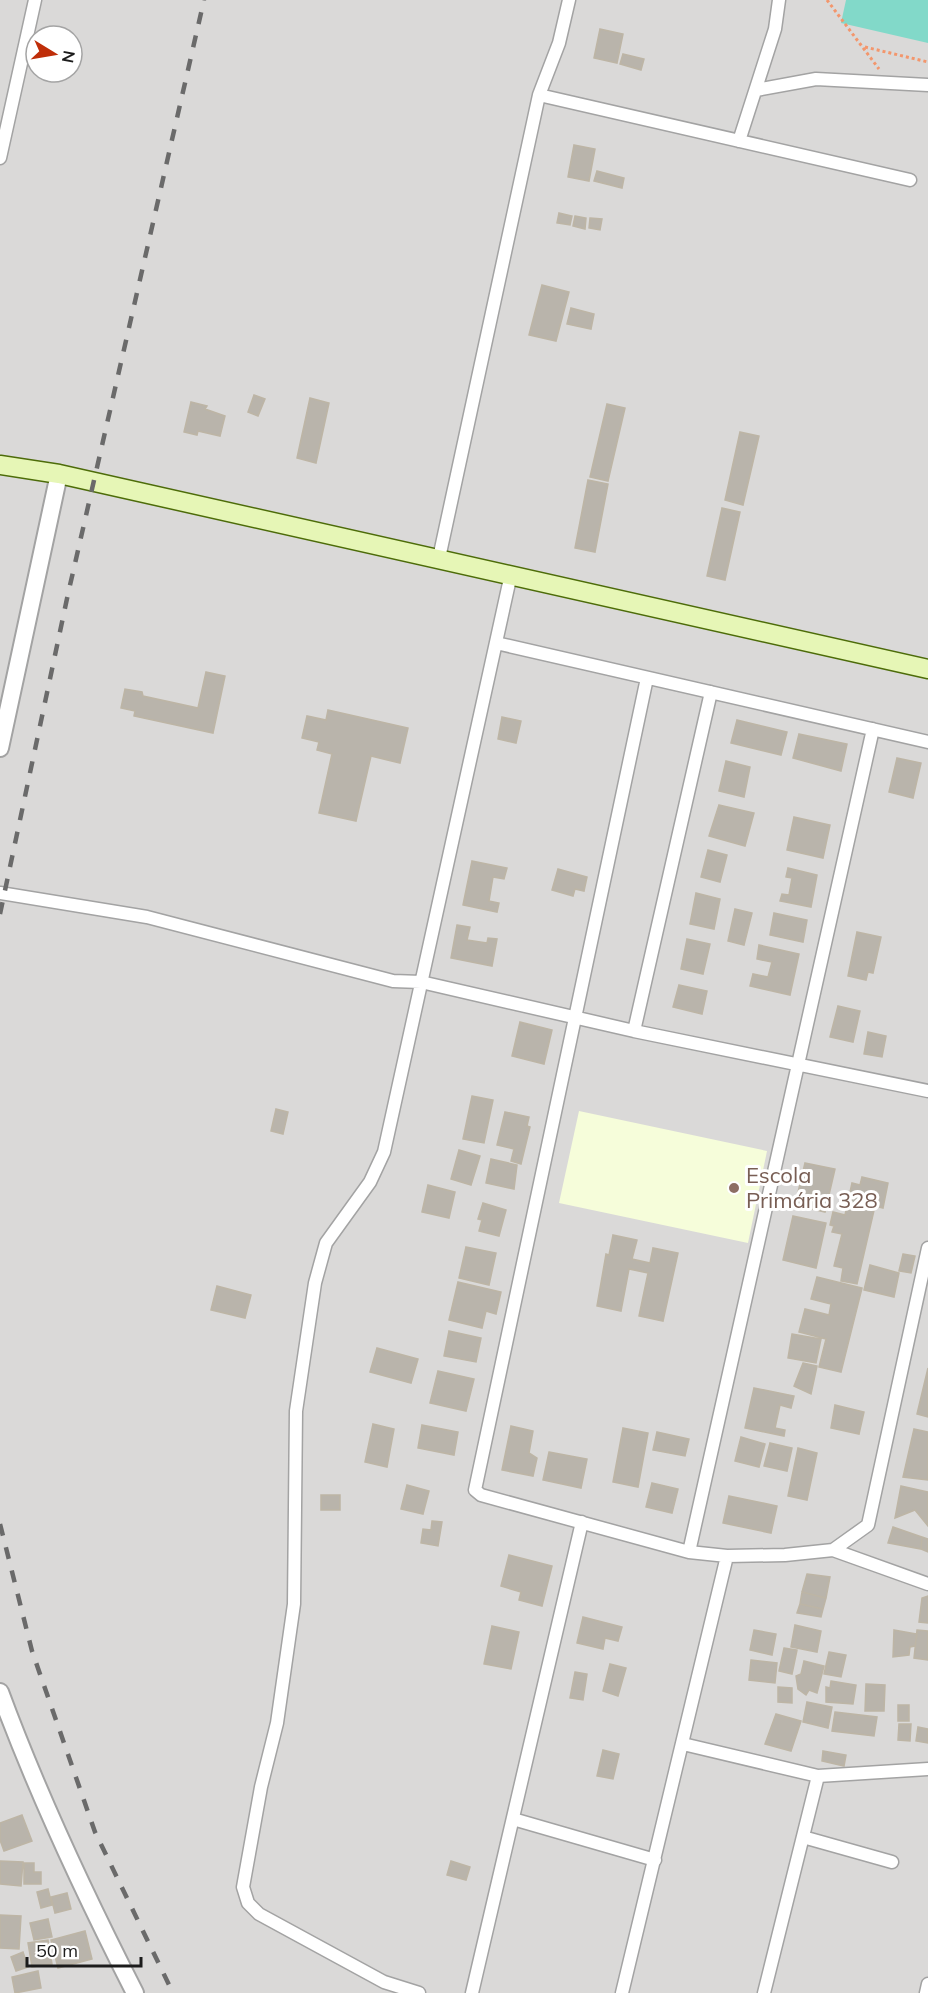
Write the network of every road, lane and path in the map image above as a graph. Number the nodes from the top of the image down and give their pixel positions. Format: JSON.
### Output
{"nodes":[{"id":1,"x":35,"y":0,"type":"edge"},
{"id":2,"x":569,"y":0,"type":"edge"},
{"id":3,"x":779,"y":0,"type":"edge"},
{"id":4,"x":827,"y":0,"type":"edge"},
{"id":5,"x":864,"y":46,"type":"junction"},
{"id":6,"x":928,"y":62,"type":"edge"},
{"id":7,"x":888,"y":83,"type":"junction"},
{"id":8,"x":928,"y":85,"type":"edge"},
{"id":9,"x":756,"y":90,"type":"junction"},
{"id":10,"x":539,"y":95,"type":"junction"},
{"id":11,"x":739,"y":141,"type":"junction"},
{"id":12,"x":0,"y":158,"type":"edge"},
{"id":13,"x":910,"y":180,"type":"dead end"},
{"id":14,"x":0,"y":455,"type":"edge"},
{"id":15,"x":0,"y":465,"type":"edge"},
{"id":16,"x":52,"y":472,"type":"junction"},
{"id":17,"x":439,"y":558,"type":"junction"},
{"id":18,"x":511,"y":574,"type":"junction"},
{"id":19,"x":496,"y":643,"type":"junction"},
{"id":20,"x":928,"y":669,"type":"edge"},
{"id":21,"x":647,"y":678,"type":"junction"},
{"id":22,"x":711,"y":692,"type":"junction"},
{"id":23,"x":873,"y":729,"type":"junction"},
{"id":24,"x":928,"y":742,"type":"edge"},
{"id":25,"x":0,"y":748,"type":"edge"},
{"id":26,"x":0,"y":893,"type":"edge"},
{"id":27,"x":421,"y":982,"type":"junction"},
{"id":28,"x":575,"y":1017,"type":"junction"},
{"id":29,"x":634,"y":1031,"type":"junction"},
{"id":30,"x":798,"y":1064,"type":"junction"},
{"id":31,"x":928,"y":1091,"type":"edge"},
{"id":32,"x":928,"y":1248,"type":"edge"},
{"id":33,"x":582,"y":1522,"type":"junction"},
{"id":34,"x":833,"y":1550,"type":"junction"},
{"id":35,"x":689,"y":1552,"type":"junction"},
{"id":36,"x":727,"y":1556,"type":"junction"},
{"id":37,"x":928,"y":1584,"type":"edge"},
{"id":38,"x":0,"y":1692,"type":"edge"},
{"id":39,"x":683,"y":1744,"type":"junction"},
{"id":40,"x":928,"y":1769,"type":"edge"},
{"id":41,"x":818,"y":1776,"type":"junction"},
{"id":42,"x":513,"y":1819,"type":"junction"},
{"id":43,"x":803,"y":1836,"type":"junction"},
{"id":44,"x":655,"y":1860,"type":"junction"},
{"id":45,"x":892,"y":1862,"type":"dead end"},
{"id":46,"x":928,"y":1984,"type":"edge"},
{"id":47,"x":135,"y":1993,"type":"edge"},
{"id":48,"x":419,"y":1993,"type":"edge"},
{"id":49,"x":472,"y":1993,"type":"edge"},
{"id":50,"x":622,"y":1993,"type":"edge"},
{"id":51,"x":764,"y":1993,"type":"edge"},
{"id":52,"x":926,"y":1993,"type":"edge"}],
"edges":[{"from":1,"to":12,"type":"street"},
{"from":2,"to":10,"type":"street"},
{"from":3,"to":9,"type":"street"},
{"from":4,"to":5,"type":"path"},
{"from":5,"to":6,"type":"path"},
{"from":5,"to":7,"type":"path"},
{"from":7,"to":8,"type":"street"},
{"from":7,"to":9,"type":"street"},
{"from":9,"to":11,"type":"street"},
{"from":10,"to":11,"type":"street"},
{"from":10,"to":17,"type":"street"},
{"from":11,"to":13,"type":"street"},
{"from":14,"to":16,"type":"main road"},
{"from":15,"to":16,"type":"main road"},
{"from":16,"to":17,"type":"main road"},
{"from":16,"to":25,"type":"street"},
{"from":17,"to":18,"type":"main road"},
{"from":18,"to":19,"type":"street"},
{"from":18,"to":20,"type":"main road"},
{"from":19,"to":21,"type":"street"},
{"from":19,"to":27,"type":"street"},
{"from":21,"to":22,"type":"street"},
{"from":21,"to":28,"type":"street"},
{"from":22,"to":23,"type":"street"},
{"from":22,"to":29,"type":"street"},
{"from":23,"to":24,"type":"street"},
{"from":23,"to":30,"type":"street"},
{"from":26,"to":27,"type":"street"},
{"from":27,"to":28,"type":"street"},
{"from":27,"to":48,"type":"street"},
{"from":28,"to":29,"type":"street"},
{"from":28,"to":33,"type":"street"},
{"from":29,"to":30,"type":"street"},
{"from":30,"to":31,"type":"street"},
{"from":30,"to":35,"type":"street"},
{"from":32,"to":34,"type":"street"},
{"from":33,"to":35,"type":"street"},
{"from":33,"to":42,"type":"street"},
{"from":34,"to":36,"type":"street"},
{"from":34,"to":37,"type":"street"},
{"from":35,"to":36,"type":"street"},
{"from":36,"to":39,"type":"street"},
{"from":38,"to":47,"type":"street"},
{"from":39,"to":41,"type":"street"},
{"from":39,"to":44,"type":"street"},
{"from":40,"to":41,"type":"street"},
{"from":41,"to":43,"type":"street"},
{"from":42,"to":44,"type":"street"},
{"from":42,"to":49,"type":"street"},
{"from":43,"to":45,"type":"street"},
{"from":43,"to":51,"type":"street"},
{"from":44,"to":50,"type":"street"},
{"from":46,"to":52,"type":"street"}]}
